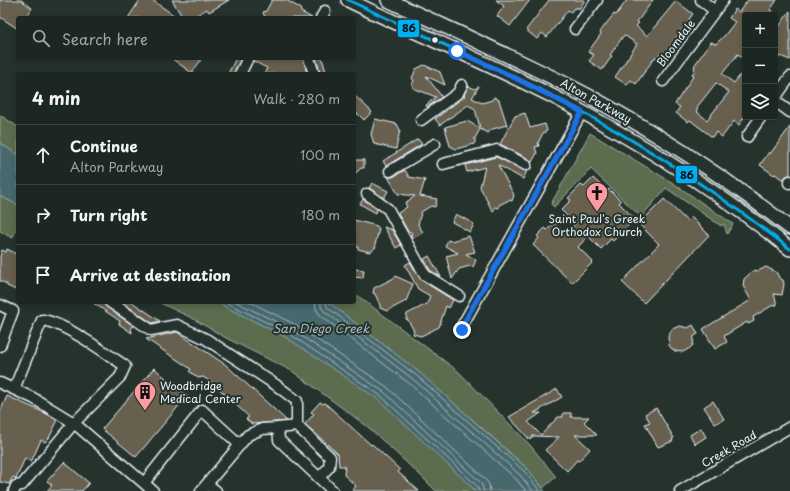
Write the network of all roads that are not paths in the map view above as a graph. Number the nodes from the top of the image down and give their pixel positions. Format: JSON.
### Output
{"nodes":[{"id":1,"x":348,"y":0,"type":"edge"},
{"id":2,"x":388,"y":0,"type":"edge"},
{"id":3,"x":597,"y":0,"type":"edge"},
{"id":4,"x":700,"y":0,"type":"edge"},
{"id":5,"x":723,"y":0,"type":"edge"},
{"id":6,"x":715,"y":11,"type":"junction"},
{"id":7,"x":575,"y":29,"type":"dead end"},
{"id":8,"x":247,"y":60,"type":"dead end"},
{"id":9,"x":310,"y":60,"type":"edge"},
{"id":10,"x":241,"y":72,"type":"edge"},
{"id":11,"x":313,"y":72,"type":"edge"},
{"id":12,"x":790,"y":77,"type":"edge"},
{"id":13,"x":663,"y":81,"type":"dead end"},
{"id":14,"x":462,"y":85,"type":"dead end"},
{"id":15,"x":778,"y":94,"type":"edge"},
{"id":16,"x":778,"y":104,"type":"edge"},
{"id":17,"x":582,"y":112,"type":"junction"},
{"id":18,"x":790,"y":112,"type":"edge"},
{"id":19,"x":421,"y":120,"type":"dead end"},
{"id":20,"x":759,"y":120,"type":"edge"},
{"id":21,"x":747,"y":137,"type":"dead end"},
{"id":22,"x":435,"y":144,"type":"dead end"},
{"id":23,"x":443,"y":164,"type":"dead end"},
{"id":24,"x":526,"y":165,"type":"dead end"},
{"id":25,"x":390,"y":171,"type":"dead end"},
{"id":26,"x":367,"y":194,"type":"dead end"},
{"id":27,"x":790,"y":228,"type":"edge"},
{"id":28,"x":790,"y":249,"type":"edge"},
{"id":29,"x":459,"y":296,"type":"dead end"},
{"id":30,"x":113,"y":304,"type":"edge"},
{"id":31,"x":0,"y":305,"type":"edge"},
{"id":32,"x":462,"y":330,"type":"dead end"},
{"id":33,"x":0,"y":346,"type":"edge"},
{"id":34,"x":0,"y":383,"type":"edge"},
{"id":35,"x":14,"y":389,"type":"junction"},
{"id":36,"x":74,"y":423,"type":"junction"},
{"id":37,"x":297,"y":426,"type":"junction"},
{"id":38,"x":790,"y":427,"type":"edge"},
{"id":39,"x":278,"y":428,"type":"junction"},
{"id":40,"x":240,"y":445,"type":"junction"},
{"id":41,"x":319,"y":478,"type":"junction"},
{"id":42,"x":144,"y":483,"type":"junction"},
{"id":43,"x":204,"y":487,"type":"edge"},
{"id":44,"x":20,"y":489,"type":"edge"},
{"id":45,"x":153,"y":491,"type":"edge"},
{"id":46,"x":216,"y":491,"type":"edge"},
{"id":47,"x":332,"y":491,"type":"edge"},
{"id":48,"x":680,"y":491,"type":"edge"}],
"edges":[{"from":1,"to":17,"type":"main road","name":"Alton Parkway"},
{"from":2,"to":27,"type":"main road","name":"Alton Parkway"},
{"from":3,"to":7,"type":"street"},
{"from":4,"to":6,"type":"street"},
{"from":5,"to":6,"type":"street","name":"Bloomdale"},
{"from":6,"to":13,"type":"street","name":"Bloomdale"},
{"from":8,"to":10,"type":"street"},
{"from":9,"to":11,"type":"street"},
{"from":12,"to":15,"type":"street"},
{"from":14,"to":19,"type":"street"},
{"from":16,"to":18,"type":"street"},
{"from":17,"to":28,"type":"main road","name":"Alton Parkway"},
{"from":17,"to":32,"type":"street"},
{"from":20,"to":21,"type":"street"},
{"from":22,"to":25,"type":"street"},
{"from":23,"to":24,"type":"street"},
{"from":26,"to":29,"type":"street"},
{"from":30,"to":37,"type":"street"},
{"from":31,"to":33,"type":"street"},
{"from":34,"to":35,"type":"street"},
{"from":35,"to":36,"type":"street"},
{"from":35,"to":36,"type":"street"},
{"from":36,"to":42,"type":"street"},
{"from":36,"to":44,"type":"street"},
{"from":37,"to":39,"type":"street"},
{"from":37,"to":41,"type":"street"},
{"from":38,"to":48,"type":"street","name":"Creek Road"},
{"from":39,"to":40,"type":"street"},
{"from":39,"to":41,"type":"street"},
{"from":40,"to":42,"type":"street"},
{"from":40,"to":43,"type":"street"},
{"from":41,"to":47,"type":"street"},
{"from":42,"to":45,"type":"street"},
{"from":43,"to":46,"type":"street"}]}
